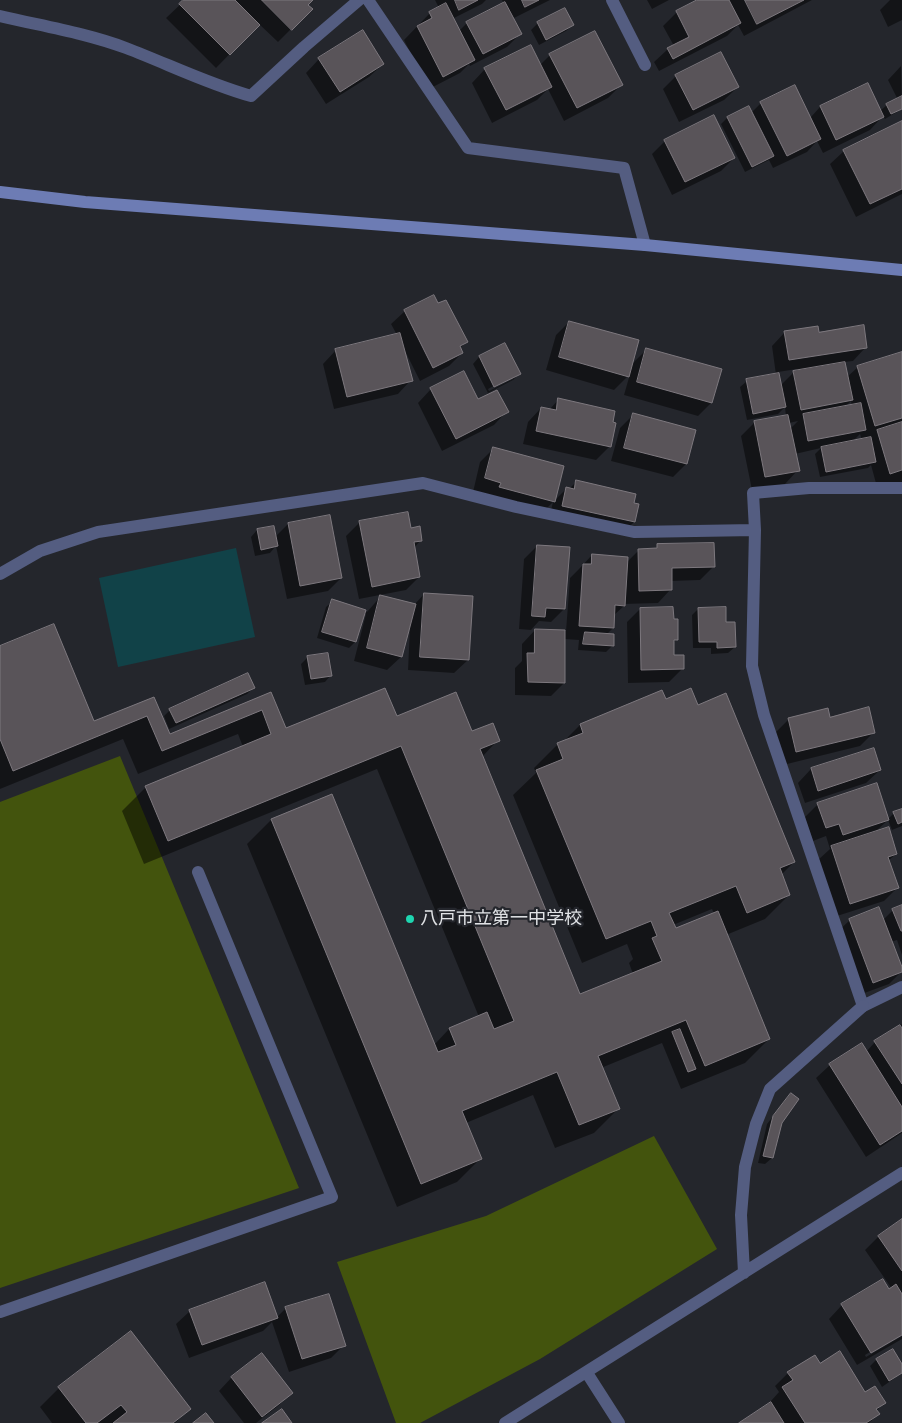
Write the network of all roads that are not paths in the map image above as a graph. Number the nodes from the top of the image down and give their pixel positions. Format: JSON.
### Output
{"nodes":[{"id":1,"x":359,"y":0,"type":"edge"},
{"id":2,"x":368,"y":0,"type":"edge"},
{"id":3,"x":612,"y":0,"type":"edge"},
{"id":4,"x":0,"y":16,"type":"edge"},
{"id":5,"x":645,"y":65,"type":"dead end"},
{"id":6,"x":0,"y":192,"type":"edge"},
{"id":7,"x":644,"y":245,"type":"junction"},
{"id":8,"x":902,"y":270,"type":"edge"},
{"id":9,"x":902,"y":488,"type":"edge"},
{"id":10,"x":755,"y":530,"type":"junction"},
{"id":11,"x":0,"y":574,"type":"edge"},
{"id":12,"x":198,"y":872,"type":"dead end"},
{"id":13,"x":902,"y":987,"type":"edge"},
{"id":14,"x":863,"y":1006,"type":"junction"},
{"id":15,"x":902,"y":1173,"type":"edge"},
{"id":16,"x":744,"y":1273,"type":"junction"},
{"id":17,"x":0,"y":1312,"type":"edge"},
{"id":18,"x":587,"y":1373,"type":"junction"},
{"id":19,"x":505,"y":1423,"type":"edge"},
{"id":20,"x":619,"y":1423,"type":"edge"}],
"edges":[{"from":1,"to":4,"type":"street"},
{"from":2,"to":7,"type":"street"},
{"from":3,"to":5,"type":"street"},
{"from":6,"to":7,"type":"street"},
{"from":7,"to":8,"type":"street"},
{"from":9,"to":10,"type":"street"},
{"from":10,"to":11,"type":"street"},
{"from":10,"to":14,"type":"street"},
{"from":12,"to":17,"type":"street"},
{"from":13,"to":14,"type":"street"},
{"from":14,"to":16,"type":"street"},
{"from":15,"to":16,"type":"street"},
{"from":16,"to":18,"type":"street"},
{"from":18,"to":19,"type":"street"},
{"from":18,"to":20,"type":"street"}]}
